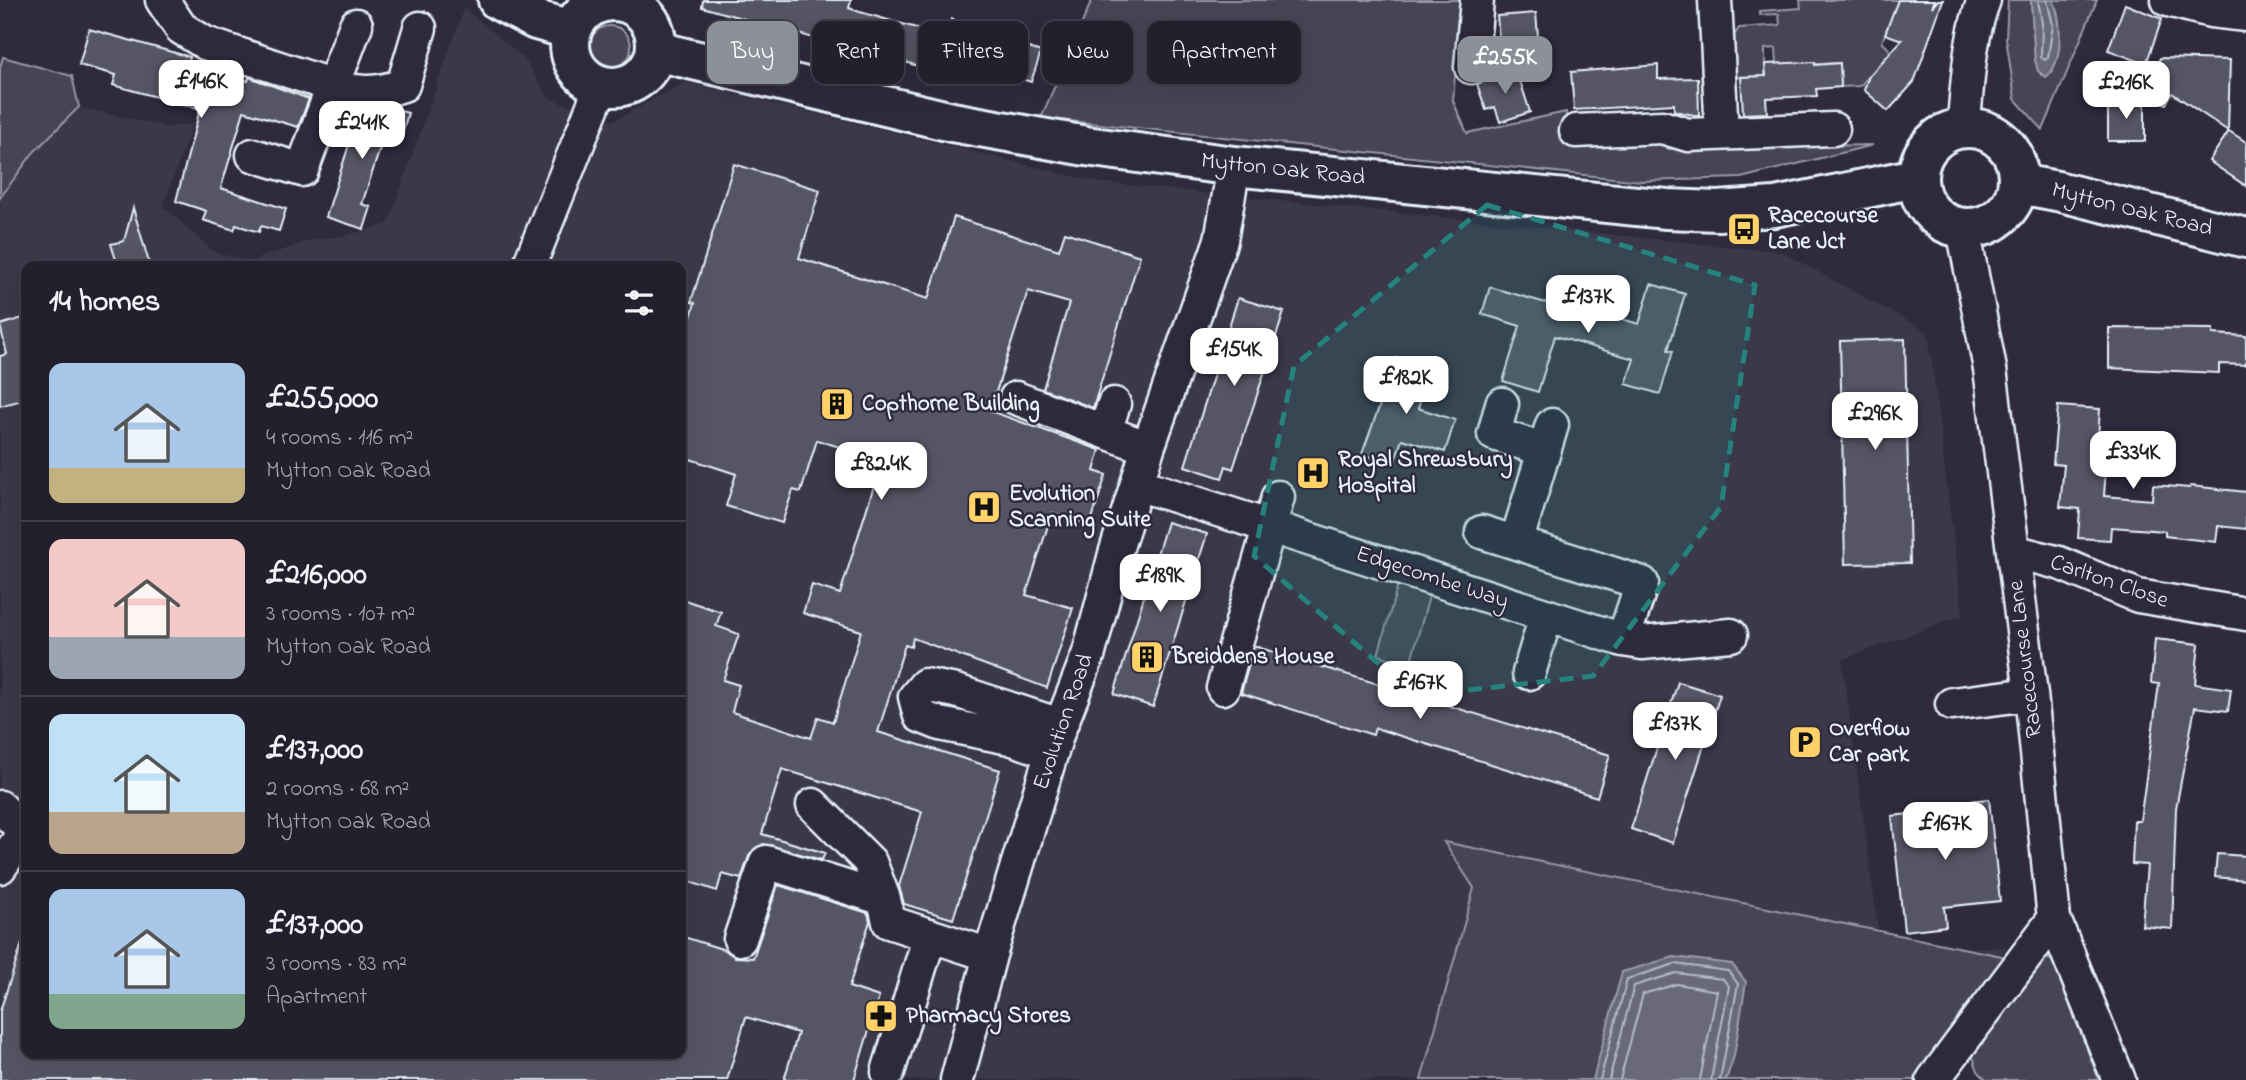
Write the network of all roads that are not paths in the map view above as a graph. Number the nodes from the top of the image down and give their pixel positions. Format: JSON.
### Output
{"nodes":[{"id":1,"x":162,"y":0,"type":"edge"},
{"id":2,"x":498,"y":0,"type":"edge"},
{"id":3,"x":1477,"y":0,"type":"edge"},
{"id":4,"x":1715,"y":0,"type":"edge"},
{"id":5,"x":1984,"y":0,"type":"edge"},
{"id":6,"x":2168,"y":0,"type":"edge"},
{"id":7,"x":623,"y":1,"type":"edge"},
{"id":8,"x":2246,"y":15,"type":"edge"},
{"id":9,"x":356,"y":25,"type":"dead end"},
{"id":10,"x":420,"y":28,"type":"dead end"},
{"id":11,"x":572,"y":30,"type":"junction"},
{"id":12,"x":656,"y":51,"type":"junction"},
{"id":13,"x":1471,"y":68,"type":"dead end"},
{"id":14,"x":332,"y":86,"type":"junction"},
{"id":15,"x":601,"y":86,"type":"junction"},
{"id":16,"x":1833,"y":129,"type":"dead end"},
{"id":17,"x":1964,"y":129,"type":"junction"},
{"id":18,"x":1576,"y":131,"type":"dead end"},
{"id":19,"x":1737,"y":133,"type":"junction"},
{"id":20,"x":253,"y":155,"type":"dead end"},
{"id":21,"x":1234,"y":166,"type":"junction"},
{"id":22,"x":1916,"y":178,"type":"junction"},
{"id":23,"x":2018,"y":184,"type":"junction"},
{"id":24,"x":1963,"y":228,"type":"junction"},
{"id":25,"x":2246,"y":238,"type":"edge"},
{"id":26,"x":531,"y":261,"type":"edge"},
{"id":27,"x":1016,"y":398,"type":"dead end"},
{"id":28,"x":1502,"y":404,"type":"dead end"},
{"id":29,"x":1148,"y":448,"type":"junction"},
{"id":30,"x":1137,"y":484,"type":"junction"},
{"id":31,"x":1275,"y":512,"type":"junction"},
{"id":32,"x":1482,"y":532,"type":"dead end"},
{"id":33,"x":1516,"y":543,"type":"junction"},
{"id":34,"x":2013,"y":551,"type":"junction"},
{"id":35,"x":2246,"y":614,"type":"edge"},
{"id":36,"x":1546,"y":616,"type":"junction"},
{"id":37,"x":1731,"y":635,"type":"dead end"},
{"id":38,"x":1623,"y":640,"type":"junction"},
{"id":39,"x":1529,"y":673,"type":"dead end"},
{"id":40,"x":1223,"y":688,"type":"dead end"},
{"id":41,"x":2031,"y":694,"type":"junction"},
{"id":42,"x":1952,"y":704,"type":"dead end"},
{"id":43,"x":813,"y":805,"type":"dead end"},
{"id":44,"x":0,"y":807,"type":"edge"},
{"id":45,"x":21,"y":826,"type":"edge"},
{"id":46,"x":21,"y":838,"type":"edge"},
{"id":47,"x":0,"y":867,"type":"edge"},
{"id":48,"x":884,"y":899,"type":"junction"},
{"id":49,"x":2054,"y":919,"type":"junction"},
{"id":50,"x":930,"y":935,"type":"junction"},
{"id":51,"x":740,"y":939,"type":"dead end"},
{"id":52,"x":990,"y":955,"type":"junction"},
{"id":53,"x":888,"y":1072,"type":"dead end"},
{"id":54,"x":1947,"y":1075,"type":"edge"},
{"id":55,"x":957,"y":1080,"type":"edge"},
{"id":56,"x":2119,"y":1080,"type":"edge"}],
"edges":[{"from":1,"to":14,"type":"street"},
{"from":2,"to":11,"type":"main road"},
{"from":3,"to":13,"type":"street"},
{"from":4,"to":19,"type":"street"},
{"from":5,"to":17,"type":"street"},
{"from":6,"to":8,"type":"street"},
{"from":7,"to":11,"type":"main road"},
{"from":7,"to":12,"type":"main road"},
{"from":9,"to":14,"type":"street"},
{"from":10,"to":14,"type":"street"},
{"from":11,"to":15,"type":"main road"},
{"from":12,"to":15,"type":"main road"},
{"from":12,"to":21,"type":"main road","name":"Mytton Oak Road"},
{"from":14,"to":20,"type":"street"},
{"from":15,"to":26,"type":"street"},
{"from":16,"to":19,"type":"street"},
{"from":17,"to":22,"type":"main road"},
{"from":17,"to":23,"type":"main road","name":"Mytton Oak Road"},
{"from":18,"to":19,"type":"street"},
{"from":21,"to":22,"type":"main road","name":"Mytton Oak Road"},
{"from":21,"to":29,"type":"street","name":"Evolution Road"},
{"from":22,"to":24,"type":"main road"},
{"from":23,"to":24,"type":"main road","name":"Mytton Oak Road"},
{"from":23,"to":25,"type":"main road","name":"Mytton Oak Road"},
{"from":24,"to":34,"type":"street","name":"Racecourse Lane"},
{"from":27,"to":29,"type":"street"},
{"from":28,"to":33,"type":"street"},
{"from":29,"to":30,"type":"street","name":"Evolution Road"},
{"from":30,"to":31,"type":"street","name":"Edgecombe Way"},
{"from":30,"to":52,"type":"street","name":"Evolution Road"},
{"from":31,"to":36,"type":"street","name":"Edgecombe Way"},
{"from":31,"to":40,"type":"street"},
{"from":32,"to":33,"type":"street"},
{"from":33,"to":38,"type":"street"},
{"from":34,"to":35,"type":"street","name":"Carlton Close"},
{"from":34,"to":41,"type":"street","name":"Racecourse Lane"},
{"from":36,"to":38,"type":"street","name":"Edgecombe Way"},
{"from":36,"to":39,"type":"street"},
{"from":37,"to":38,"type":"street","name":"Edgecombe Way"},
{"from":41,"to":42,"type":"street"},
{"from":41,"to":49,"type":"street","name":"Racecourse Lane"},
{"from":43,"to":48,"type":"street"},
{"from":44,"to":45,"type":"street"},
{"from":46,"to":47,"type":"street"},
{"from":48,"to":50,"type":"street"},
{"from":48,"to":51,"type":"street"},
{"from":49,"to":54,"type":"street"},
{"from":49,"to":56,"type":"street","name":"Racecourse Lane"},
{"from":50,"to":52,"type":"street"},
{"from":50,"to":53,"type":"street"},
{"from":52,"to":55,"type":"street","name":"Evolution Road"}]}
